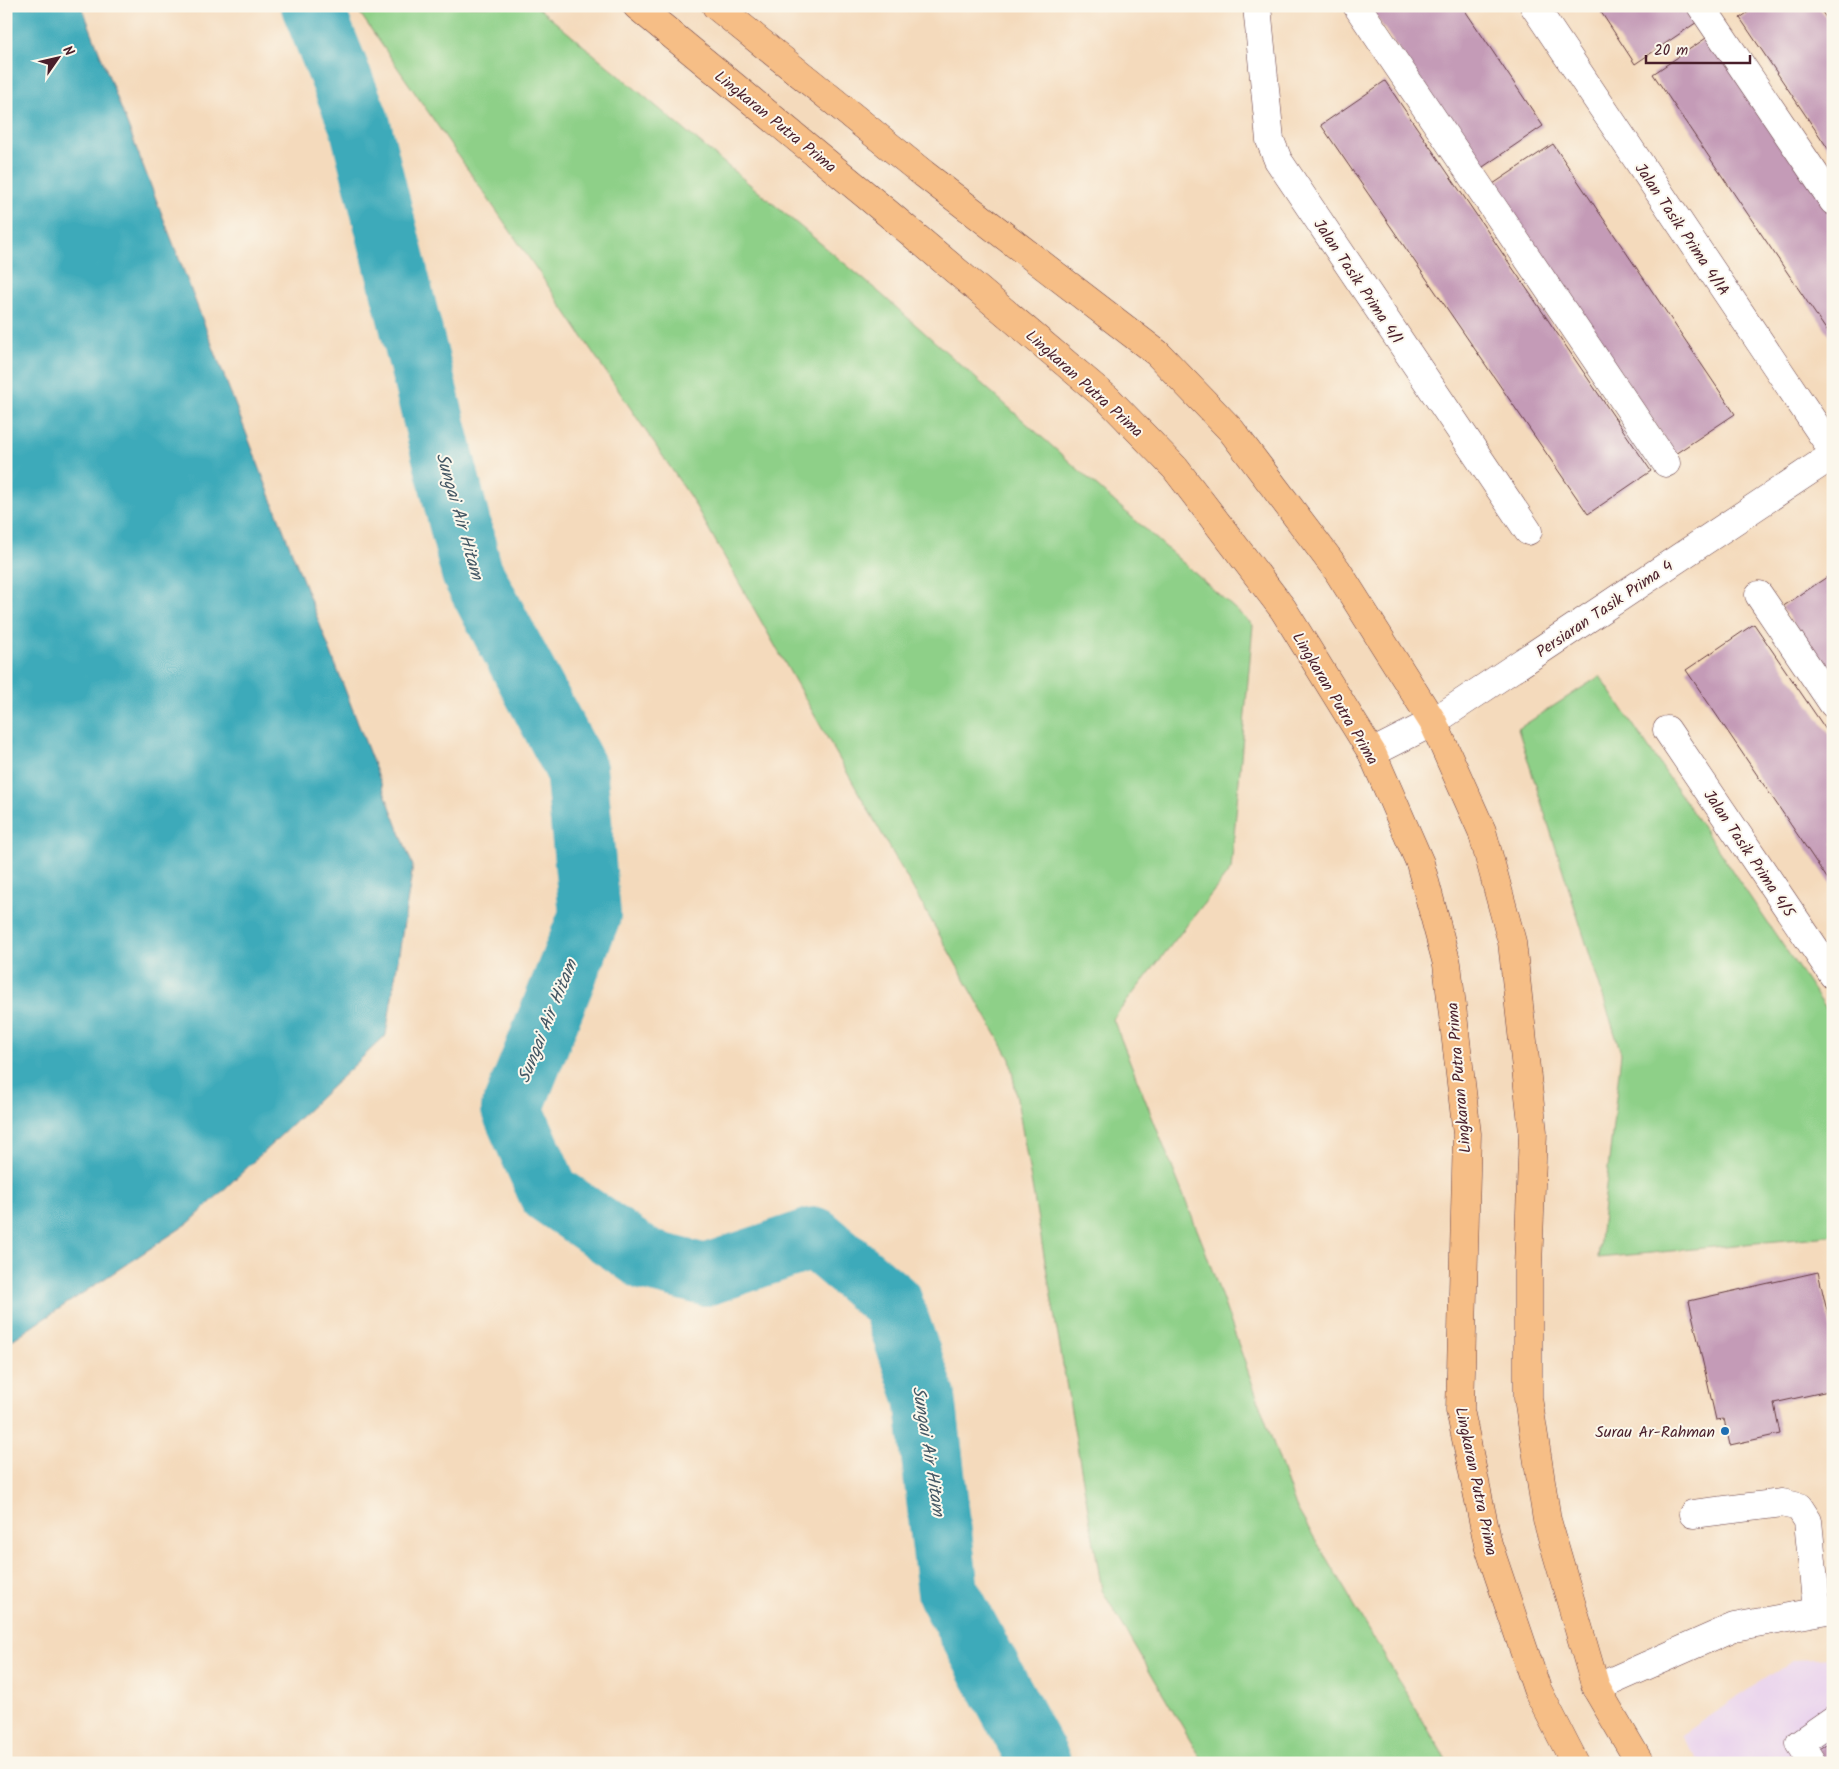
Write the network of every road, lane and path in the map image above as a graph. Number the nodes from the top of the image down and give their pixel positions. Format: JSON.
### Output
{"nodes":[{"id":1,"x":637,"y":6,"type":"edge"},
{"id":2,"x":716,"y":6,"type":"edge"},
{"id":3,"x":1258,"y":6,"type":"edge"},
{"id":4,"x":1357,"y":6,"type":"edge"},
{"id":5,"x":1534,"y":6,"type":"edge"},
{"id":6,"x":1700,"y":6,"type":"edge"},
{"id":7,"x":1833,"y":201,"type":"edge"},
{"id":8,"x":1833,"y":451,"type":"edge"},
{"id":9,"x":1833,"y":455,"type":"edge"},
{"id":10,"x":1666,"y":463,"type":"dead end"},
{"id":11,"x":1528,"y":531,"type":"dead end"},
{"id":12,"x":1759,"y":595,"type":"dead end"},
{"id":13,"x":1833,"y":704,"type":"edge"},
{"id":14,"x":1433,"y":722,"type":"junction"},
{"id":15,"x":1667,"y":730,"type":"dead end"},
{"id":16,"x":1372,"y":753,"type":"junction"},
{"id":17,"x":1833,"y":975,"type":"edge"},
{"id":18,"x":1693,"y":1514,"type":"dead end"},
{"id":19,"x":1825,"y":1610,"type":"edge"},
{"id":20,"x":1596,"y":1688,"type":"junction"},
{"id":21,"x":1833,"y":1720,"type":"edge"},
{"id":22,"x":1575,"y":1763,"type":"edge"},
{"id":23,"x":1640,"y":1763,"type":"edge"},
{"id":24,"x":1813,"y":1763,"type":"edge"}],
"edges":[{"from":1,"to":16,"type":"main road","name":"Lingkaran Putra Prima"},
{"from":2,"to":14,"type":"main road"},
{"from":3,"to":11,"type":"street","name":"Jalan Tasik Prima 4/1"},
{"from":4,"to":10,"type":"street"},
{"from":5,"to":8,"type":"street","name":"Jalan Tasik Prima 4/1A"},
{"from":6,"to":7,"type":"street"},
{"from":9,"to":14,"type":"street","name":"Persiaran Tasik Prima 4"},
{"from":12,"to":13,"type":"street"},
{"from":14,"to":16,"type":"street","name":"Persiaran Tasik Prima 4"},
{"from":14,"to":20,"type":"main road"},
{"from":15,"to":17,"type":"street","name":"Jalan Tasik Prima 4/5"},
{"from":16,"to":22,"type":"main road","name":"Lingkaran Putra Prima"},
{"from":18,"to":19,"type":"street"},
{"from":19,"to":20,"type":"street"},
{"from":20,"to":23,"type":"main road"},
{"from":21,"to":24,"type":"street"}]}
